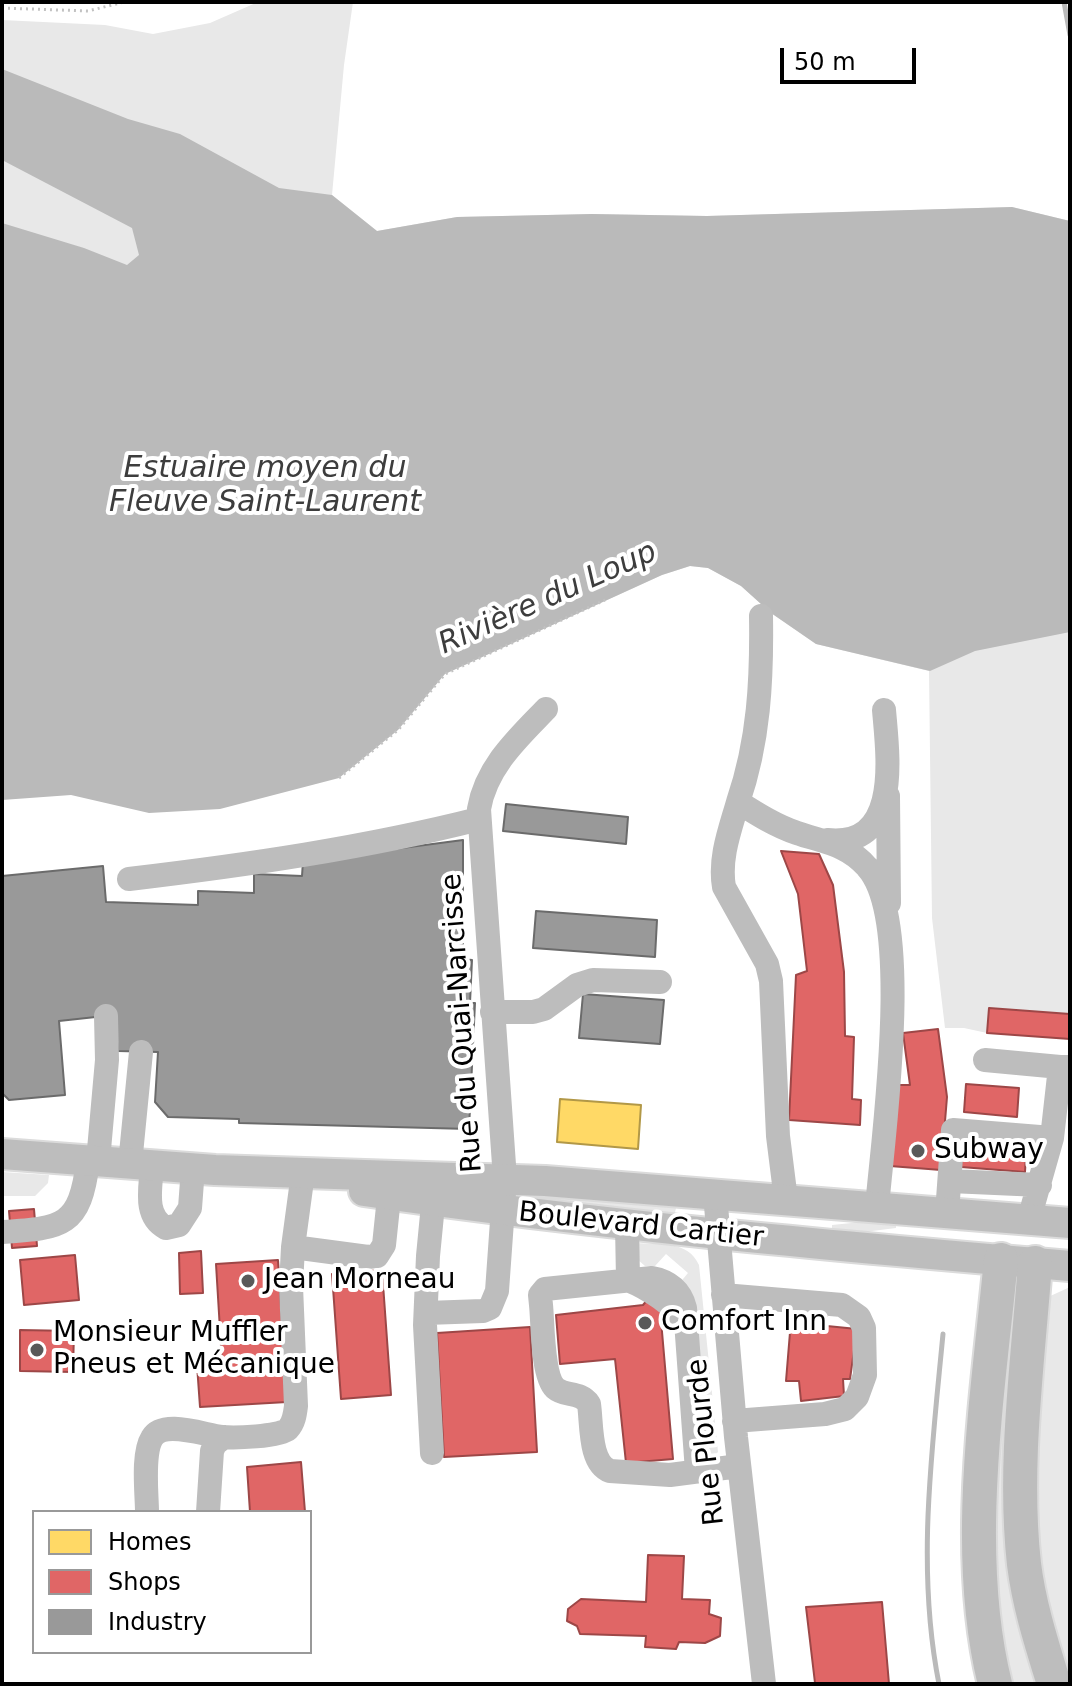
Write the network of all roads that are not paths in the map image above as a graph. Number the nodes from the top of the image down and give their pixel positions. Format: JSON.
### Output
{"nodes":[{"id":1,"x":761,"y":616,"type":"dead end"},
{"id":2,"x":546,"y":709,"type":"dead end"},
{"id":3,"x":884,"y":710,"type":"dead end"},
{"id":4,"x":888,"y":789,"type":"junction"},
{"id":5,"x":738,"y":802,"type":"junction"},
{"id":6,"x":479,"y":826,"type":"junction"},
{"id":7,"x":827,"y":840,"type":"junction"},
{"id":8,"x":129,"y":879,"type":"dead end"},
{"id":9,"x":889,"y":920,"type":"junction"},
{"id":10,"x":660,"y":982,"type":"dead end"},
{"id":11,"x":492,"y":1012,"type":"junction"},
{"id":12,"x":106,"y":1016,"type":"dead end"},
{"id":13,"x":141,"y":1052,"type":"dead end"},
{"id":14,"x":985,"y":1060,"type":"dead end"},
{"id":15,"x":1065,"y":1067,"type":"edge"},
{"id":16,"x":1052,"y":1138,"type":"junction"},
{"id":17,"x":2,"y":1154,"type":"edge"},
{"id":18,"x":93,"y":1161,"type":"junction"},
{"id":19,"x":141,"y":1164,"type":"junction"},
{"id":20,"x":204,"y":1169,"type":"junction"},
{"id":21,"x":1052,"y":1170,"type":"edge"},
{"id":22,"x":302,"y":1178,"type":"junction"},
{"id":23,"x":505,"y":1179,"type":"junction"},
{"id":24,"x":950,"y":1181,"type":"junction"},
{"id":25,"x":391,"y":1185,"type":"junction"},
{"id":26,"x":435,"y":1189,"type":"junction"},
{"id":27,"x":715,"y":1194,"type":"junction"},
{"id":28,"x":786,"y":1200,"type":"junction"},
{"id":29,"x":877,"y":1207,"type":"junction"},
{"id":30,"x":502,"y":1211,"type":"junction"},
{"id":31,"x":947,"y":1213,"type":"junction"},
{"id":32,"x":1025,"y":1219,"type":"junction"},
{"id":33,"x":1070,"y":1223,"type":"edge"},
{"id":34,"x":627,"y":1225,"type":"junction"},
{"id":35,"x":2,"y":1232,"type":"edge"},
{"id":36,"x":717,"y":1235,"type":"junction"},
{"id":37,"x":293,"y":1247,"type":"junction"},
{"id":38,"x":1001,"y":1260,"type":"junction"},
{"id":39,"x":1035,"y":1263,"type":"junction"},
{"id":40,"x":1070,"y":1266,"type":"edge"},
{"id":41,"x":628,"y":1280,"type":"junction"},
{"id":42,"x":723,"y":1295,"type":"junction"},
{"id":43,"x":426,"y":1313,"type":"junction"},
{"id":44,"x":734,"y":1421,"type":"junction"},
{"id":45,"x":224,"y":1437,"type":"junction"},
{"id":46,"x":432,"y":1453,"type":"dead end"},
{"id":47,"x":739,"y":1466,"type":"junction"},
{"id":48,"x":697,"y":1471,"type":"junction"},
{"id":49,"x":147,"y":1510,"type":"edge"},
{"id":50,"x":208,"y":1510,"type":"edge"},
{"id":51,"x":764,"y":1684,"type":"edge"},
{"id":52,"x":995,"y":1684,"type":"edge"},
{"id":53,"x":1054,"y":1684,"type":"edge"}],
"edges":[{"from":1,"to":5,"type":"street"},
{"from":2,"to":6,"type":"street","name":"Rue du Quai-Narcisse"},
{"from":3,"to":4,"type":"street"},
{"from":4,"to":7,"type":"street"},
{"from":4,"to":9,"type":"street"},
{"from":5,"to":7,"type":"street"},
{"from":5,"to":28,"type":"street"},
{"from":6,"to":8,"type":"street"},
{"from":6,"to":11,"type":"street","name":"Rue du Quai-Narcisse"},
{"from":7,"to":9,"type":"street"},
{"from":9,"to":29,"type":"street"},
{"from":10,"to":11,"type":"street"},
{"from":11,"to":23,"type":"street","name":"Rue du Quai-Narcisse"},
{"from":12,"to":18,"type":"street"},
{"from":13,"to":19,"type":"street"},
{"from":14,"to":15,"type":"street"},
{"from":15,"to":16,"type":"street"},
{"from":16,"to":21,"type":"street"},
{"from":16,"to":24,"type":"street"},
{"from":17,"to":18,"type":"main road","name":"Boulevard Cartier"},
{"from":18,"to":19,"type":"main road","name":"Boulevard Cartier"},
{"from":18,"to":35,"type":"street"},
{"from":19,"to":20,"type":"main road","name":"Boulevard Cartier"},
{"from":19,"to":20,"type":"street"},
{"from":20,"to":22,"type":"main road","name":"Boulevard Cartier"},
{"from":21,"to":24,"type":"street"},
{"from":21,"to":32,"type":"street"},
{"from":22,"to":25,"type":"main road","name":"Boulevard Cartier"},
{"from":22,"to":37,"type":"street"},
{"from":23,"to":26,"type":"main road","name":"Boulevard Cartier"},
{"from":23,"to":27,"type":"main road","name":"Boulevard Cartier"},
{"from":23,"to":30,"type":"street","name":"Rue du Quai-Narcisse"},
{"from":24,"to":31,"type":"street"},
{"from":25,"to":26,"type":"main road","name":"Boulevard Cartier"},
{"from":25,"to":37,"type":"street"},
{"from":26,"to":30,"type":"main road","name":"Boulevard Cartier"},
{"from":26,"to":43,"type":"street"},
{"from":27,"to":28,"type":"main road","name":"Boulevard Cartier"},
{"from":27,"to":36,"type":"street","name":"Rue Plourde"},
{"from":28,"to":29,"type":"main road","name":"Boulevard Cartier"},
{"from":29,"to":31,"type":"main road","name":"Boulevard Cartier"},
{"from":30,"to":34,"type":"main road","name":"Boulevard Cartier"},
{"from":30,"to":43,"type":"street","name":"Rue du Quai-Narcisse"},
{"from":31,"to":32,"type":"main road","name":"Boulevard Cartier"},
{"from":32,"to":33,"type":"main road","name":"Boulevard Cartier"},
{"from":32,"to":38,"type":"main road"},
{"from":32,"to":39,"type":"main road"},
{"from":34,"to":36,"type":"main road","name":"Boulevard Cartier"},
{"from":34,"to":41,"type":"street"},
{"from":36,"to":38,"type":"main road","name":"Boulevard Cartier"},
{"from":36,"to":42,"type":"street","name":"Rue Plourde"},
{"from":37,"to":45,"type":"street"},
{"from":38,"to":39,"type":"main road","name":"Boulevard Cartier"},
{"from":38,"to":52,"type":"highway"},
{"from":39,"to":40,"type":"main road","name":"Boulevard Cartier"},
{"from":39,"to":53,"type":"highway"},
{"from":41,"to":48,"type":"street"},
{"from":41,"to":48,"type":"street"},
{"from":42,"to":44,"type":"street","name":"Rue Plourde"},
{"from":42,"to":44,"type":"street"},
{"from":43,"to":46,"type":"street"},
{"from":44,"to":47,"type":"street","name":"Rue Plourde"},
{"from":45,"to":49,"type":"street"},
{"from":45,"to":50,"type":"street"},
{"from":47,"to":48,"type":"street"},
{"from":47,"to":51,"type":"street","name":"Rue Plourde"}]}
